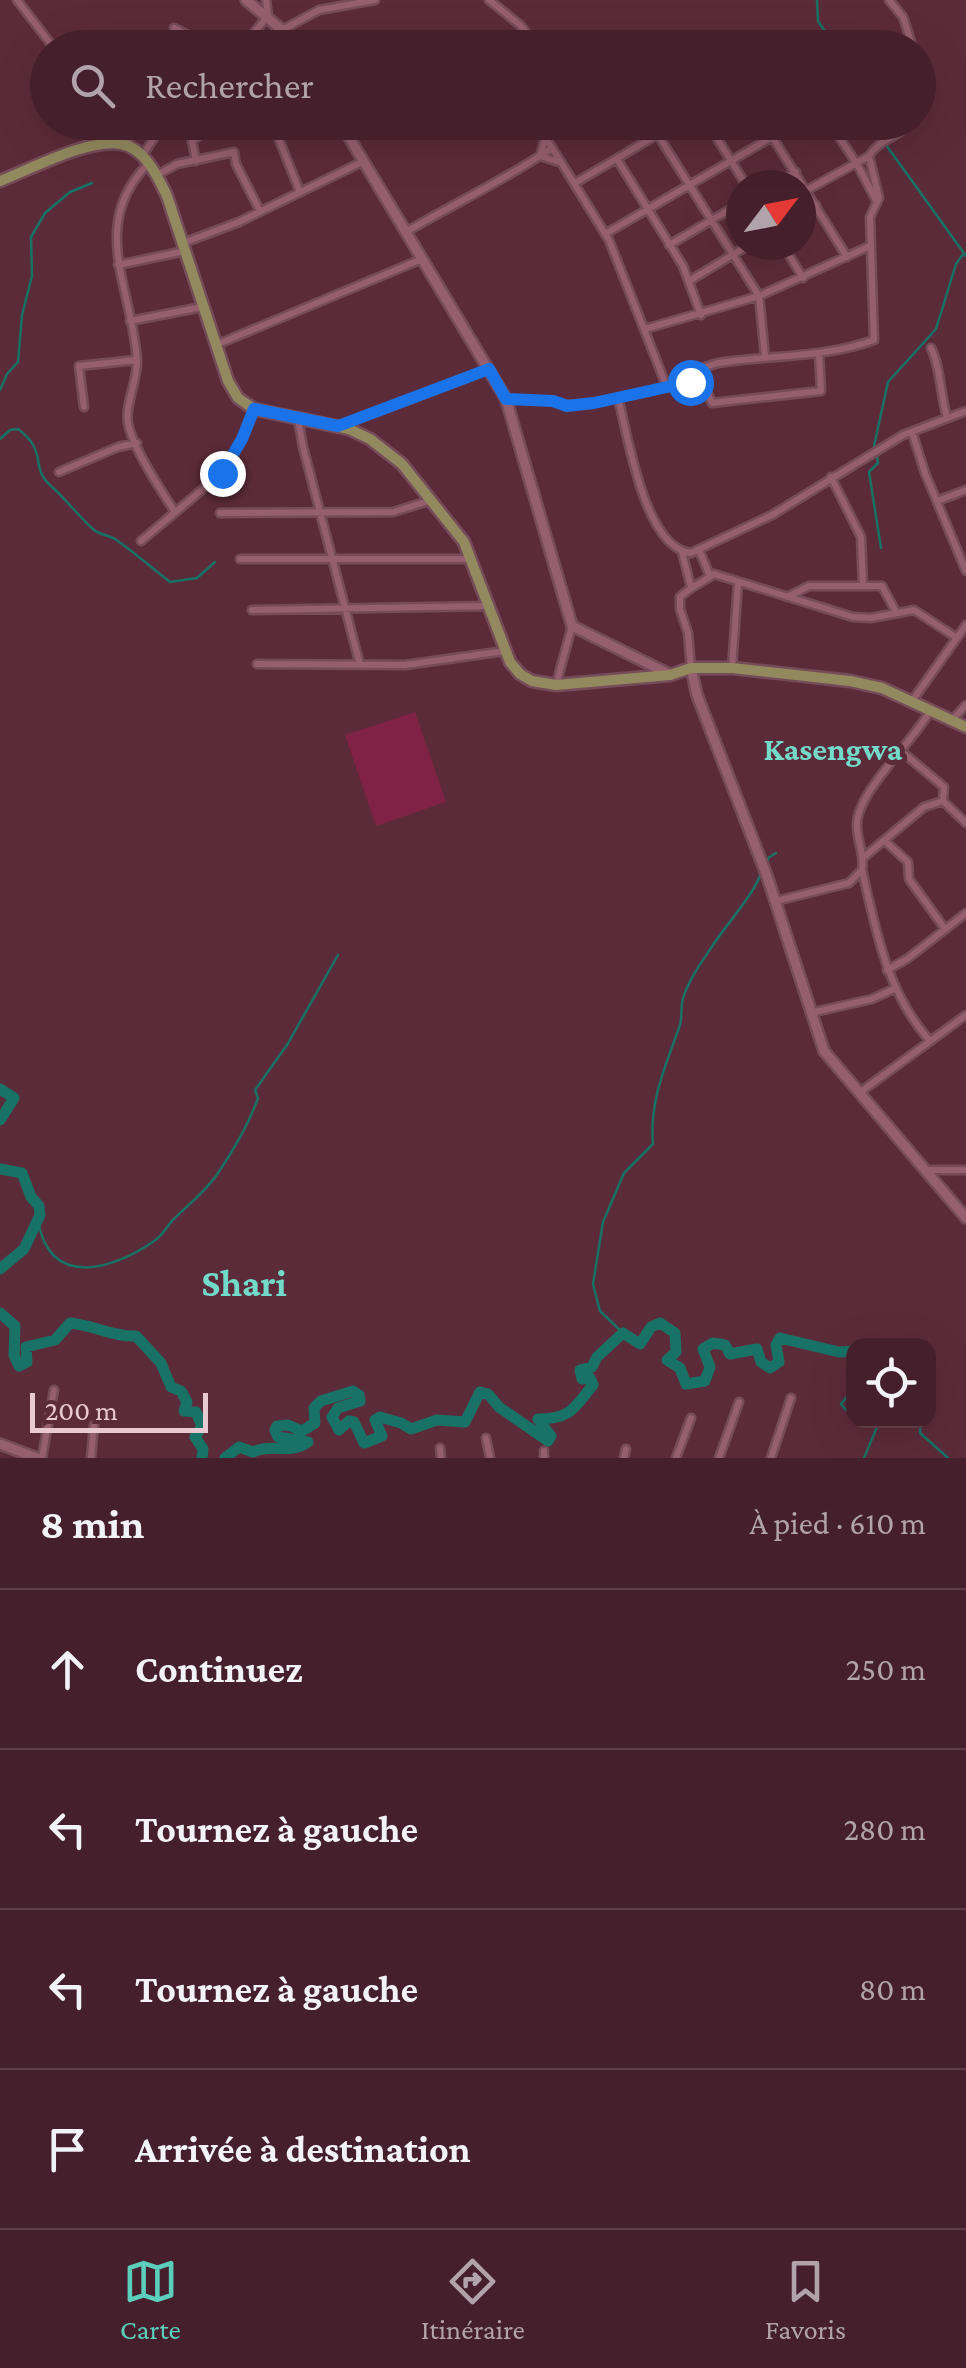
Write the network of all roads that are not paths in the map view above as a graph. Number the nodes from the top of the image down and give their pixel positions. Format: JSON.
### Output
{"nodes":[{"id":1,"x":17,"y":0,"type":"edge"},
{"id":2,"x":246,"y":0,"type":"edge"},
{"id":3,"x":266,"y":0,"type":"edge"},
{"id":4,"x":318,"y":0,"type":"edge"},
{"id":5,"x":375,"y":0,"type":"edge"},
{"id":6,"x":489,"y":0,"type":"edge"},
{"id":7,"x":889,"y":0,"type":"edge"},
{"id":8,"x":319,"y":10,"type":"junction"},
{"id":9,"x":268,"y":16,"type":"junction"},
{"id":10,"x":174,"y":28,"type":"dead end"},
{"id":11,"x":40,"y":30,"type":"edge"},
{"id":12,"x":178,"y":30,"type":"edge"},
{"id":13,"x":256,"y":30,"type":"edge"},
{"id":14,"x":282,"y":30,"type":"joint"},
{"id":15,"x":524,"y":30,"type":"edge"},
{"id":16,"x":907,"y":30,"type":"edge"},
{"id":17,"x":129,"y":140,"type":"edge"},
{"id":18,"x":152,"y":140,"type":"edge"},
{"id":19,"x":193,"y":140,"type":"edge"},
{"id":20,"x":279,"y":140,"type":"edge"},
{"id":21,"x":351,"y":140,"type":"edge"},
{"id":22,"x":545,"y":140,"type":"edge"},
{"id":23,"x":547,"y":140,"type":"edge"},
{"id":24,"x":648,"y":140,"type":"edge"},
{"id":25,"x":662,"y":140,"type":"edge"},
{"id":26,"x":718,"y":140,"type":"edge"},
{"id":27,"x":767,"y":140,"type":"edge"},
{"id":28,"x":774,"y":140,"type":"edge"},
{"id":29,"x":841,"y":140,"type":"edge"},
{"id":30,"x":882,"y":140,"type":"edge"},
{"id":31,"x":552,"y":148,"type":"junction"},
{"id":32,"x":142,"y":156,"type":"junction"},
{"id":33,"x":540,"y":156,"type":"junction"},
{"id":34,"x":869,"y":156,"type":"junction"},
{"id":35,"x":617,"y":158,"type":"junction"},
{"id":36,"x":196,"y":161,"type":"junction"},
{"id":37,"x":364,"y":161,"type":"junction"},
{"id":38,"x":731,"y":161,"type":"junction"},
{"id":39,"x":560,"y":162,"type":"junction"},
{"id":40,"x":857,"y":164,"type":"junction"},
{"id":41,"x":737,"y":170,"type":"edge"},
{"id":42,"x":795,"y":170,"type":"edge"},
{"id":43,"x":157,"y":175,"type":"junction"},
{"id":44,"x":0,"y":181,"type":"edge"},
{"id":45,"x":575,"y":183,"type":"junction"},
{"id":46,"x":690,"y":185,"type":"junction"},
{"id":47,"x":816,"y":185,"type":"edge"},
{"id":48,"x":300,"y":192,"type":"junction"},
{"id":49,"x":878,"y":203,"type":"junction"},
{"id":50,"x":816,"y":204,"type":"edge"},
{"id":51,"x":647,"y":210,"type":"junction"},
{"id":52,"x":260,"y":211,"type":"junction"},
{"id":53,"x":726,"y":212,"type":"edge"},
{"id":54,"x":712,"y":220,"type":"junction"},
{"id":55,"x":406,"y":232,"type":"junction"},
{"id":56,"x":605,"y":234,"type":"junction"},
{"id":57,"x":726,"y":243,"type":"edge"},
{"id":58,"x":669,"y":245,"type":"junction"},
{"id":59,"x":870,"y":246,"type":"junction"},
{"id":60,"x":183,"y":247,"type":"junction"},
{"id":61,"x":847,"y":257,"type":"junction"},
{"id":62,"x":726,"y":258,"type":"edge"},
{"id":63,"x":422,"y":259,"type":"junction"},
{"id":64,"x":737,"y":260,"type":"edge"},
{"id":65,"x":792,"y":260,"type":"edge"},
{"id":66,"x":118,"y":265,"type":"junction"},
{"id":67,"x":803,"y":278,"type":"junction"},
{"id":68,"x":689,"y":281,"type":"junction"},
{"id":69,"x":759,"y":296,"type":"junction"},
{"id":70,"x":203,"y":306,"type":"junction"},
{"id":71,"x":702,"y":315,"type":"junction"},
{"id":72,"x":130,"y":321,"type":"junction"},
{"id":73,"x":645,"y":329,"type":"junction"},
{"id":74,"x":216,"y":344,"type":"junction"},
{"id":75,"x":930,"y":348,"type":"dead end"},
{"id":76,"x":819,"y":353,"type":"junction"},
{"id":77,"x":764,"y":356,"type":"junction"},
{"id":78,"x":137,"y":360,"type":"junction"},
{"id":79,"x":489,"y":369,"type":"junction"},
{"id":80,"x":690,"y":382,"type":"junction"},
{"id":81,"x":666,"y":385,"type":"junction"},
{"id":82,"x":618,"y":398,"type":"junction"},
{"id":83,"x":506,"y":399,"type":"junction"},
{"id":84,"x":84,"y":407,"type":"dead end"},
{"id":85,"x":254,"y":409,"type":"junction"},
{"id":86,"x":966,"y":411,"type":"edge"},
{"id":87,"x":298,"y":417,"type":"junction"},
{"id":88,"x":946,"y":417,"type":"junction"},
{"id":89,"x":338,"y":426,"type":"junction"},
{"id":90,"x":912,"y":432,"type":"junction"},
{"id":91,"x":137,"y":443,"type":"junction"},
{"id":92,"x":59,"y":472,"type":"dead end"},
{"id":93,"x":832,"y":478,"type":"junction"},
{"id":94,"x":966,"y":490,"type":"edge"},
{"id":95,"x":433,"y":500,"type":"junction"},
{"id":96,"x":936,"y":501,"type":"junction"},
{"id":97,"x":175,"y":512,"type":"junction"},
{"id":98,"x":220,"y":513,"type":"dead end"},
{"id":99,"x":320,"y":513,"type":"junction"},
{"id":100,"x":141,"y":541,"type":"dead end"},
{"id":101,"x":699,"y":550,"type":"junction"},
{"id":102,"x":682,"y":552,"type":"junction"},
{"id":103,"x":240,"y":559,"type":"dead end"},
{"id":104,"x":332,"y":560,"type":"junction"},
{"id":105,"x":472,"y":560,"type":"junction"},
{"id":106,"x":966,"y":571,"type":"edge"},
{"id":107,"x":710,"y":576,"type":"junction"},
{"id":108,"x":738,"y":583,"type":"junction"},
{"id":109,"x":691,"y":586,"type":"junction"},
{"id":110,"x":863,"y":586,"type":"junction"},
{"id":111,"x":787,"y":597,"type":"junction"},
{"id":112,"x":489,"y":606,"type":"junction"},
{"id":113,"x":252,"y":610,"type":"dead end"},
{"id":114,"x":345,"y":610,"type":"junction"},
{"id":115,"x":896,"y":612,"type":"junction"},
{"id":116,"x":966,"y":625,"type":"edge"},
{"id":117,"x":572,"y":626,"type":"junction"},
{"id":118,"x":957,"y":638,"type":"junction"},
{"id":119,"x":505,"y":651,"type":"junction"},
{"id":120,"x":257,"y":664,"type":"dead end"},
{"id":121,"x":360,"y":665,"type":"junction"},
{"id":122,"x":691,"y":668,"type":"junction"},
{"id":123,"x":732,"y":668,"type":"junction"},
{"id":124,"x":670,"y":675,"type":"junction"},
{"id":125,"x":556,"y":685,"type":"junction"},
{"id":126,"x":912,"y":701,"type":"junction"},
{"id":127,"x":966,"y":705,"type":"edge"},
{"id":128,"x":930,"y":710,"type":"junction"},
{"id":129,"x":952,"y":720,"type":"junction"},
{"id":130,"x":966,"y":727,"type":"edge"},
{"id":131,"x":901,"y":751,"type":"junction"},
{"id":132,"x":942,"y":801,"type":"junction"},
{"id":133,"x":966,"y":822,"type":"edge"},
{"id":134,"x":885,"y":841,"type":"junction"},
{"id":135,"x":864,"y":857,"type":"junction"},
{"id":136,"x":862,"y":870,"type":"junction"},
{"id":137,"x":776,"y":901,"type":"junction"},
{"id":138,"x":966,"y":913,"type":"edge"},
{"id":139,"x":945,"y":929,"type":"junction"},
{"id":140,"x":887,"y":970,"type":"junction"},
{"id":141,"x":896,"y":988,"type":"junction"},
{"id":142,"x":809,"y":1013,"type":"junction"},
{"id":143,"x":966,"y":1015,"type":"edge"},
{"id":144,"x":930,"y":1042,"type":"junction"},
{"id":145,"x":859,"y":1093,"type":"junction"},
{"id":146,"x":928,"y":1170,"type":"junction"},
{"id":147,"x":966,"y":1170,"type":"edge"},
{"id":148,"x":966,"y":1218,"type":"edge"},
{"id":149,"x":54,"y":1390,"type":"dead end"},
{"id":150,"x":790,"y":1398,"type":"dead end"},
{"id":151,"x":739,"y":1402,"type":"dead end"},
{"id":152,"x":690,"y":1418,"type":"dead end"},
{"id":153,"x":94,"y":1425,"type":"dead end"},
{"id":154,"x":486,"y":1438,"type":"dead end"},
{"id":155,"x":0,"y":1444,"type":"edge"},
{"id":156,"x":440,"y":1448,"type":"dead end"},
{"id":157,"x":39,"y":1458,"type":"edge"},
{"id":158,"x":91,"y":1458,"type":"edge"},
{"id":159,"x":441,"y":1458,"type":"edge"},
{"id":160,"x":490,"y":1458,"type":"edge"},
{"id":161,"x":676,"y":1458,"type":"edge"},
{"id":162,"x":719,"y":1458,"type":"edge"},
{"id":163,"x":771,"y":1458,"type":"edge"}],
"edges":[{"from":1,"to":11,"type":"street"},
{"from":2,"to":9,"type":"main road"},
{"from":3,"to":9,"type":"street"},
{"from":4,"to":8,"type":"street"},
{"from":5,"to":8,"type":"street"},
{"from":6,"to":15,"type":"street"},
{"from":7,"to":16,"type":"street"},
{"from":8,"to":14,"type":"street"},
{"from":9,"to":13,"type":"street"},
{"from":9,"to":14,"type":"main road"},
{"from":10,"to":12,"type":"street"},
{"from":17,"to":32,"type":"street"},
{"from":18,"to":32,"type":"street"},
{"from":19,"to":36,"type":"street"},
{"from":20,"to":48,"type":"street"},
{"from":21,"to":37,"type":"main road"},
{"from":22,"to":33,"type":"street"},
{"from":23,"to":31,"type":"street"},
{"from":24,"to":35,"type":"street"},
{"from":25,"to":46,"type":"street"},
{"from":26,"to":38,"type":"street"},
{"from":27,"to":38,"type":"street"},
{"from":28,"to":42,"type":"street"},
{"from":29,"to":40,"type":"street"},
{"from":30,"to":34,"type":"street"},
{"from":31,"to":33,"type":"street"},
{"from":31,"to":39,"type":"street"},
{"from":32,"to":43,"type":"main road"},
{"from":32,"to":44,"type":"main road"},
{"from":32,"to":66,"type":"street"},
{"from":33,"to":39,"type":"street"},
{"from":33,"to":55,"type":"street"},
{"from":34,"to":40,"type":"street"},
{"from":34,"to":49,"type":"street"},
{"from":35,"to":45,"type":"street"},
{"from":35,"to":51,"type":"street"},
{"from":36,"to":43,"type":"street"},
{"from":36,"to":52,"type":"street"},
{"from":37,"to":48,"type":"street"},
{"from":37,"to":55,"type":"main road"},
{"from":38,"to":41,"type":"street"},
{"from":38,"to":46,"type":"street"},
{"from":39,"to":45,"type":"street"},
{"from":40,"to":47,"type":"street"},
{"from":40,"to":49,"type":"street"},
{"from":43,"to":60,"type":"main road"},
{"from":45,"to":56,"type":"street"},
{"from":46,"to":51,"type":"street"},
{"from":46,"to":54,"type":"street"},
{"from":48,"to":52,"type":"street"},
{"from":49,"to":59,"type":"street"},
{"from":50,"to":61,"type":"street"},
{"from":51,"to":56,"type":"street"},
{"from":51,"to":58,"type":"street"},
{"from":52,"to":60,"type":"street"},
{"from":53,"to":54,"type":"street"},
{"from":54,"to":57,"type":"street"},
{"from":54,"to":58,"type":"street"},
{"from":55,"to":63,"type":"main road"},
{"from":56,"to":73,"type":"street"},
{"from":58,"to":68,"type":"street"},
{"from":59,"to":61,"type":"street"},
{"from":59,"to":76,"type":"street"},
{"from":60,"to":66,"type":"street"},
{"from":60,"to":70,"type":"main road"},
{"from":61,"to":67,"type":"street"},
{"from":62,"to":68,"type":"street"},
{"from":63,"to":74,"type":"street"},
{"from":63,"to":79,"type":"main road"},
{"from":64,"to":69,"type":"street"},
{"from":65,"to":67,"type":"street"},
{"from":66,"to":72,"type":"street"},
{"from":67,"to":69,"type":"street"},
{"from":68,"to":71,"type":"street"},
{"from":69,"to":71,"type":"street"},
{"from":69,"to":77,"type":"street"},
{"from":70,"to":72,"type":"street"},
{"from":70,"to":74,"type":"main road"},
{"from":71,"to":73,"type":"street"},
{"from":72,"to":78,"type":"street"},
{"from":73,"to":81,"type":"street"},
{"from":74,"to":85,"type":"main road"},
{"from":75,"to":88,"type":"street"},
{"from":76,"to":77,"type":"street"},
{"from":76,"to":80,"type":"street"},
{"from":77,"to":80,"type":"street"},
{"from":78,"to":84,"type":"street"},
{"from":78,"to":91,"type":"street"},
{"from":79,"to":83,"type":"main road"},
{"from":79,"to":89,"type":"street"},
{"from":80,"to":81,"type":"street"},
{"from":81,"to":82,"type":"street"},
{"from":82,"to":83,"type":"street"},
{"from":82,"to":102,"type":"street"},
{"from":83,"to":117,"type":"main road"},
{"from":85,"to":87,"type":"main road"},
{"from":85,"to":97,"type":"street"},
{"from":86,"to":88,"type":"street"},
{"from":87,"to":89,"type":"main road"},
{"from":87,"to":99,"type":"street"},
{"from":88,"to":90,"type":"street"},
{"from":89,"to":95,"type":"main road"},
{"from":90,"to":93,"type":"street"},
{"from":90,"to":96,"type":"street"},
{"from":91,"to":92,"type":"street"},
{"from":91,"to":97,"type":"street"},
{"from":93,"to":101,"type":"street"},
{"from":93,"to":110,"type":"street"},
{"from":94,"to":96,"type":"street"},
{"from":95,"to":99,"type":"street"},
{"from":95,"to":105,"type":"main road"},
{"from":96,"to":106,"type":"street"},
{"from":97,"to":100,"type":"street"},
{"from":98,"to":99,"type":"street"},
{"from":99,"to":104,"type":"street"},
{"from":101,"to":102,"type":"street"},
{"from":101,"to":107,"type":"street"},
{"from":102,"to":109,"type":"street"},
{"from":103,"to":104,"type":"street"},
{"from":104,"to":105,"type":"street"},
{"from":104,"to":114,"type":"street"},
{"from":105,"to":112,"type":"main road"},
{"from":107,"to":108,"type":"street"},
{"from":107,"to":109,"type":"street"},
{"from":108,"to":111,"type":"street"},
{"from":108,"to":123,"type":"street"},
{"from":109,"to":122,"type":"street"},
{"from":110,"to":111,"type":"street"},
{"from":110,"to":115,"type":"street"},
{"from":111,"to":115,"type":"street"},
{"from":112,"to":114,"type":"street"},
{"from":112,"to":119,"type":"main road"},
{"from":113,"to":114,"type":"street"},
{"from":114,"to":121,"type":"street"},
{"from":115,"to":118,"type":"street"},
{"from":116,"to":118,"type":"street"},
{"from":117,"to":124,"type":"main road"},
{"from":117,"to":125,"type":"street"},
{"from":118,"to":126,"type":"street"},
{"from":119,"to":121,"type":"street"},
{"from":119,"to":125,"type":"main road"},
{"from":120,"to":121,"type":"street"},
{"from":122,"to":123,"type":"main road"},
{"from":122,"to":124,"type":"main road"},
{"from":122,"to":137,"type":"main road"},
{"from":123,"to":126,"type":"main road"},
{"from":124,"to":125,"type":"main road"},
{"from":126,"to":128,"type":"main road"},
{"from":127,"to":129,"type":"street"},
{"from":128,"to":129,"type":"main road"},
{"from":128,"to":131,"type":"street"},
{"from":129,"to":130,"type":"main road"},
{"from":131,"to":132,"type":"street"},
{"from":131,"to":135,"type":"street"},
{"from":132,"to":133,"type":"street"},
{"from":132,"to":134,"type":"street"},
{"from":134,"to":135,"type":"street"},
{"from":134,"to":139,"type":"street"},
{"from":135,"to":136,"type":"street"},
{"from":136,"to":137,"type":"street"},
{"from":136,"to":140,"type":"street"},
{"from":137,"to":142,"type":"main road"},
{"from":138,"to":139,"type":"street"},
{"from":139,"to":140,"type":"street"},
{"from":140,"to":141,"type":"street"},
{"from":141,"to":142,"type":"street"},
{"from":141,"to":144,"type":"street"},
{"from":142,"to":145,"type":"main road"},
{"from":143,"to":144,"type":"street"},
{"from":144,"to":145,"type":"street"},
{"from":145,"to":146,"type":"main road"},
{"from":146,"to":147,"type":"street"},
{"from":146,"to":148,"type":"main road"},
{"from":149,"to":157,"type":"street"},
{"from":150,"to":163,"type":"street"},
{"from":151,"to":162,"type":"street"},
{"from":152,"to":161,"type":"street"},
{"from":153,"to":158,"type":"street"},
{"from":154,"to":160,"type":"street"},
{"from":155,"to":157,"type":"main road"},
{"from":156,"to":159,"type":"street"}]}
